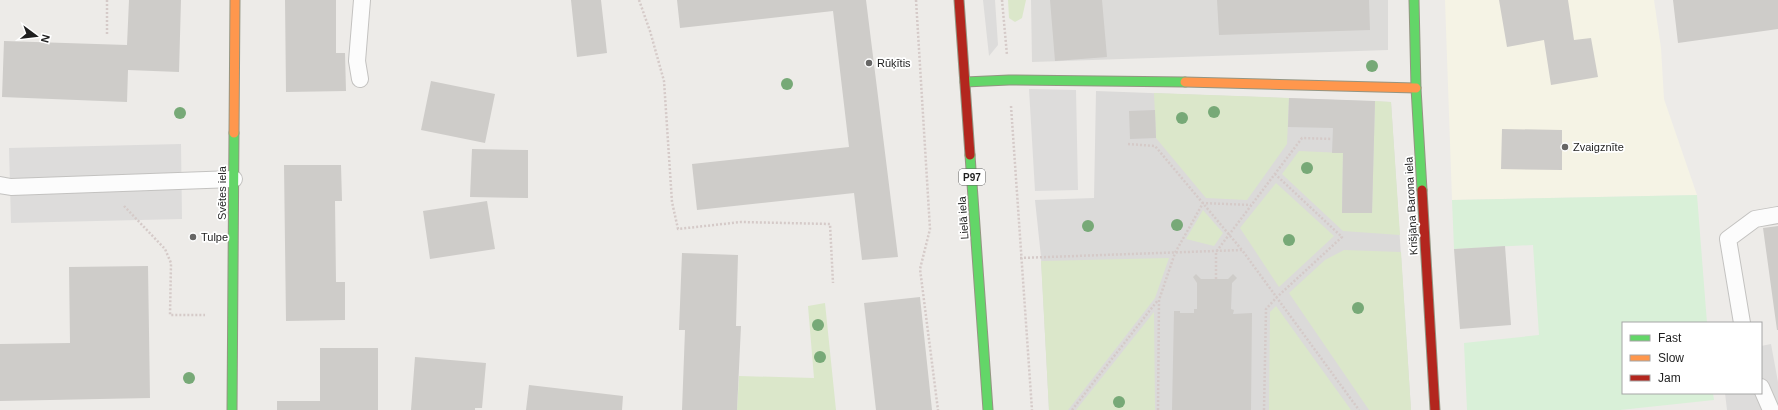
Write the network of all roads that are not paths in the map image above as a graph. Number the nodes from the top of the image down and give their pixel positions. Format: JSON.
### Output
{"nodes":[{"id":1,"x":234,"y":0,"type":"edge"},
{"id":2,"x":362,"y":0,"type":"edge"},
{"id":3,"x":959,"y":0,"type":"edge"},
{"id":4,"x":1414,"y":0,"type":"edge"},
{"id":5,"x":360,"y":79,"type":"dead end"},
{"id":6,"x":965,"y":82,"type":"junction"},
{"id":7,"x":1416,"y":88,"type":"junction"},
{"id":8,"x":234,"y":179,"type":"junction"},
{"id":9,"x":0,"y":185,"type":"edge"},
{"id":10,"x":1778,"y":215,"type":"edge"},
{"id":11,"x":1742,"y":322,"type":"edge"},
{"id":12,"x":1762,"y":389,"type":"edge"},
{"id":13,"x":232,"y":410,"type":"edge"},
{"id":14,"x":988,"y":410,"type":"edge"},
{"id":15,"x":1434,"y":410,"type":"edge"},
{"id":16,"x":1771,"y":410,"type":"edge"}],
"edges":[{"from":1,"to":8,"type":"street","name":"Svētes iela"},
{"from":2,"to":5,"type":"lane"},
{"from":3,"to":6,"type":"street","name":"Lielā iela","number":"P97"},
{"from":4,"to":7,"type":"street","name":"Krišjāņa Barona iela"},
{"from":6,"to":7,"type":"street"},
{"from":6,"to":14,"type":"street","name":"Lielā iela","number":"P97"},
{"from":7,"to":15,"type":"street","name":"Krišjāņa Barona iela"},
{"from":8,"to":9,"type":"lane"},
{"from":8,"to":13,"type":"street","name":"Svētes iela"},
{"from":10,"to":11,"type":"lane"},
{"from":12,"to":16,"type":"lane"}]}
